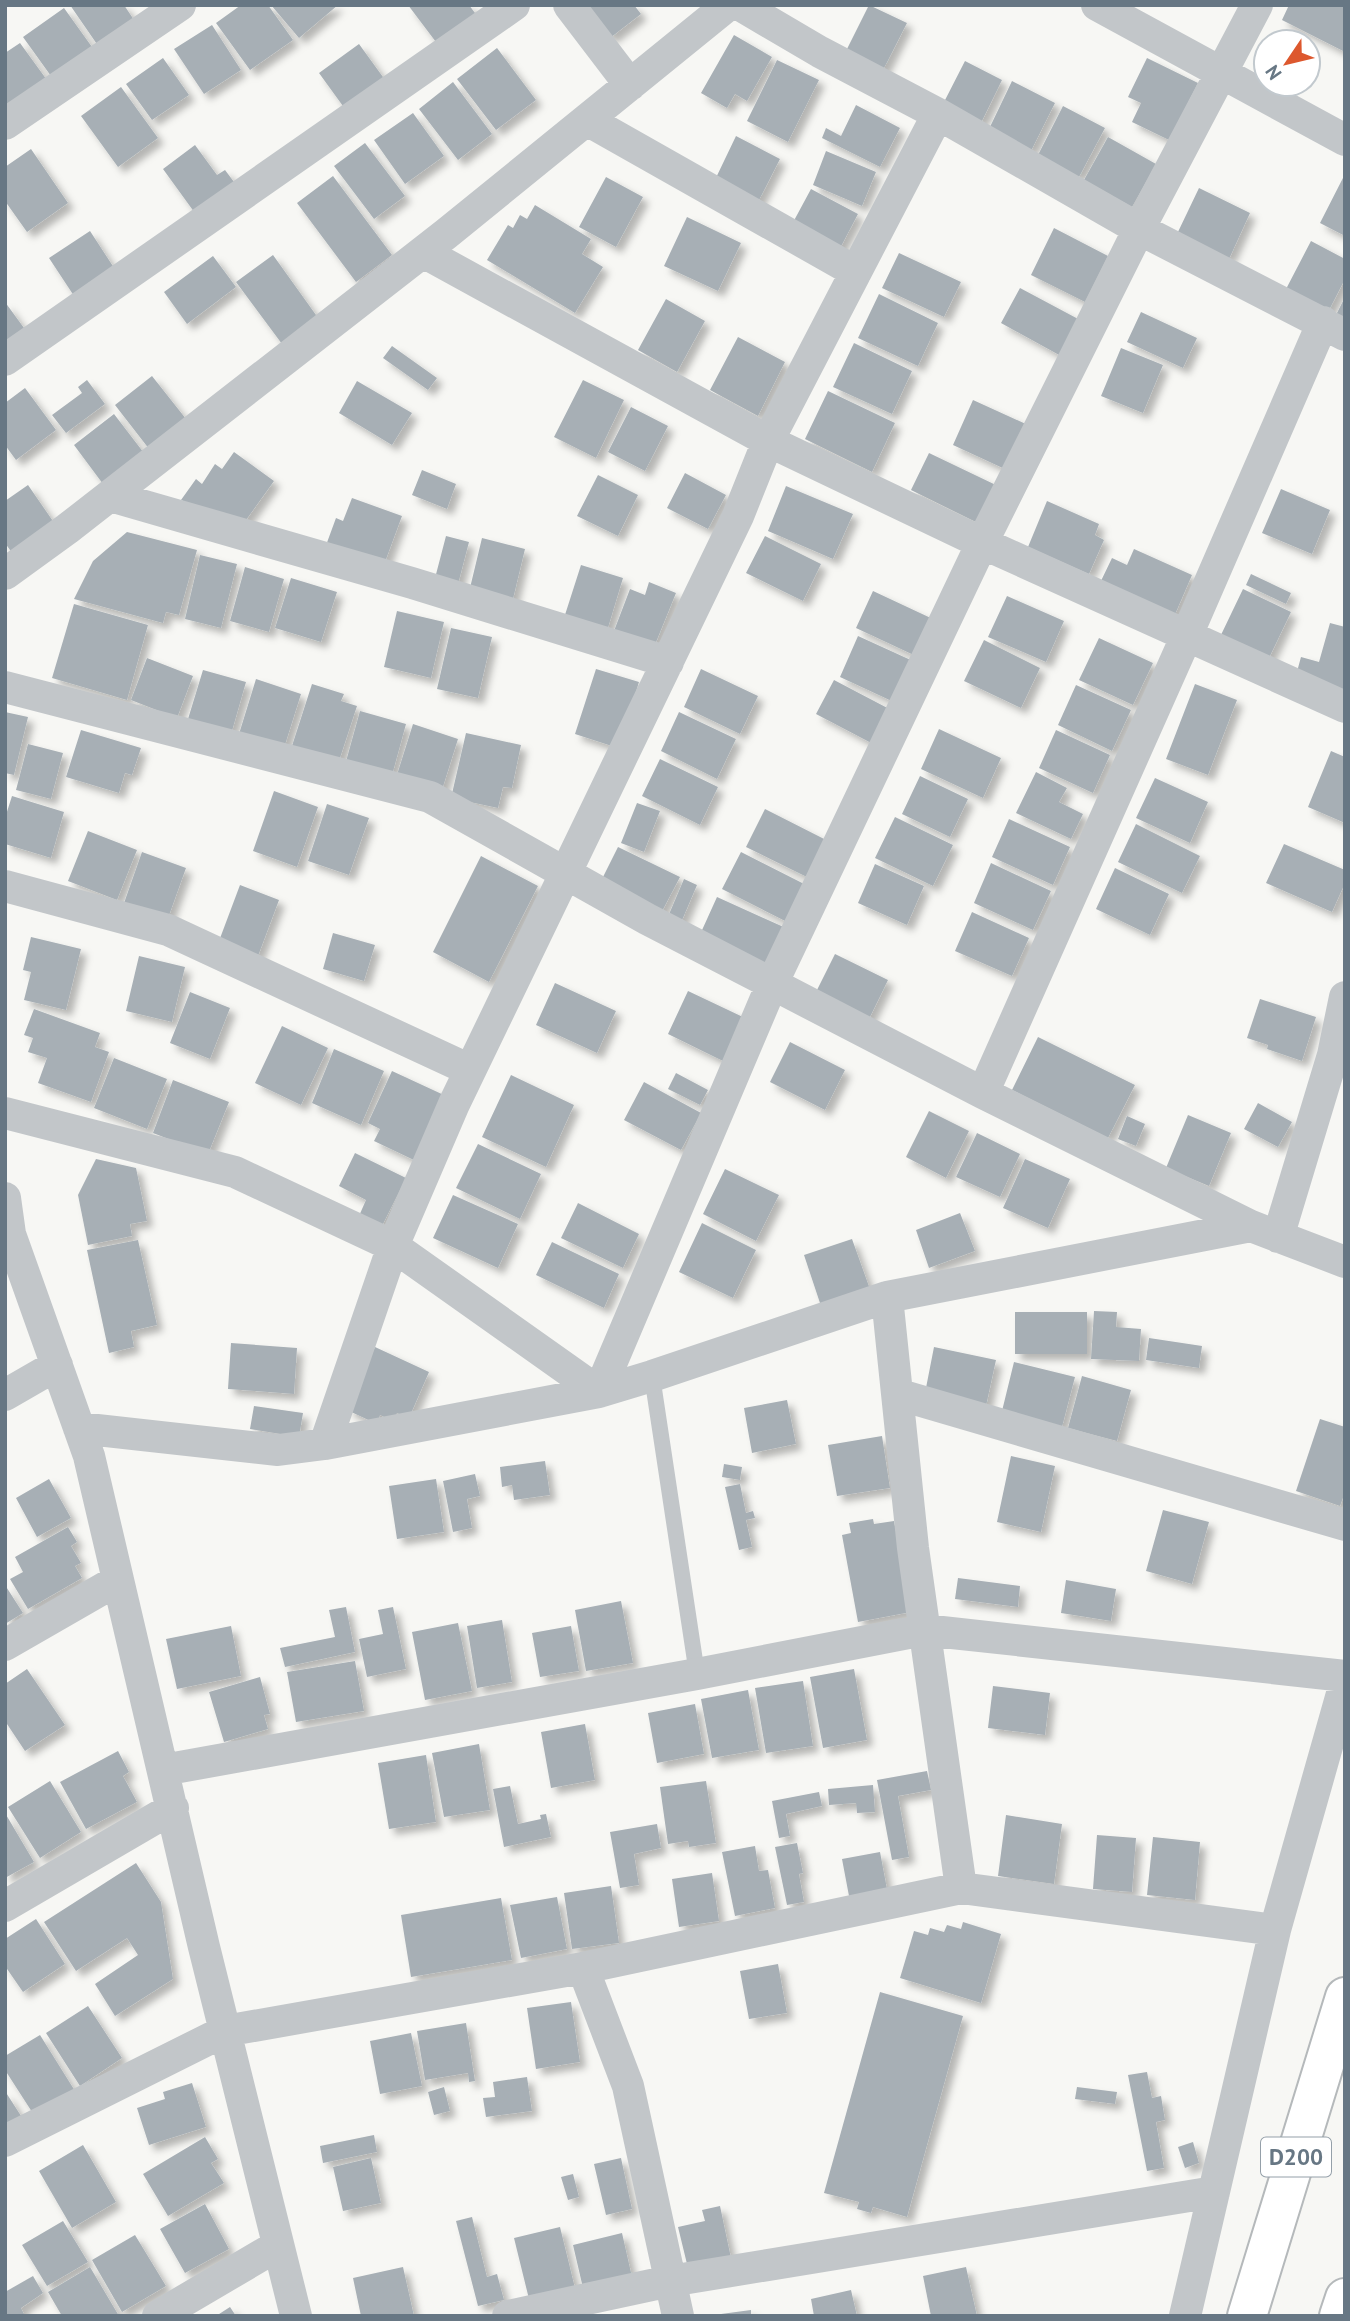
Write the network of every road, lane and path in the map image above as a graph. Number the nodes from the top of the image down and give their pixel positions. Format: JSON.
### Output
{"nodes":[{"id":1,"x":180,"y":5,"type":"edge"},
{"id":2,"x":514,"y":5,"type":"edge"},
{"id":3,"x":569,"y":5,"type":"edge"},
{"id":4,"x":728,"y":5,"type":"edge"},
{"id":5,"x":740,"y":5,"type":"edge"},
{"id":6,"x":1097,"y":5,"type":"edge"},
{"id":7,"x":1257,"y":5,"type":"edge"},
{"id":8,"x":1222,"y":71,"type":"junction"},
{"id":9,"x":630,"y":85,"type":"junction"},
{"id":10,"x":938,"y":114,"type":"junction"},
{"id":11,"x":587,"y":120,"type":"junction"},
{"id":12,"x":5,"y":124,"type":"edge"},
{"id":13,"x":1345,"y":140,"type":"edge"},
{"id":14,"x":1139,"y":229,"type":"junction"},
{"id":15,"x":423,"y":252,"type":"junction"},
{"id":16,"x":856,"y":272,"type":"junction"},
{"id":17,"x":1334,"y":328,"type":"edge"},
{"id":18,"x":5,"y":359,"type":"edge"},
{"id":19,"x":768,"y":442,"type":"junction"},
{"id":20,"x":110,"y":496,"type":"junction"},
{"id":21,"x":982,"y":543,"type":"junction"},
{"id":22,"x":5,"y":574,"type":"edge"},
{"id":23,"x":1187,"y":635,"type":"junction"},
{"id":24,"x":668,"y":662,"type":"junction"},
{"id":25,"x":5,"y":687,"type":"edge"},
{"id":26,"x":1345,"y":707,"type":"edge"},
{"id":27,"x":566,"y":873,"type":"junction"},
{"id":28,"x":5,"y":886,"type":"edge"},
{"id":29,"x":772,"y":984,"type":"junction"},
{"id":30,"x":1345,"y":997,"type":"edge"},
{"id":31,"x":470,"y":1070,"type":"junction"},
{"id":32,"x":984,"y":1093,"type":"junction"},
{"id":33,"x":5,"y":1113,"type":"edge"},
{"id":34,"x":5,"y":1198,"type":"edge"},
{"id":35,"x":1265,"y":1232,"type":"junction"},
{"id":36,"x":8,"y":1233,"type":"edge"},
{"id":37,"x":393,"y":1246,"type":"junction"},
{"id":38,"x":1345,"y":1262,"type":"edge"},
{"id":39,"x":887,"y":1297,"type":"junction"},
{"id":40,"x":57,"y":1365,"type":"junction"},
{"id":41,"x":652,"y":1376,"type":"junction"},
{"id":42,"x":599,"y":1392,"type":"junction"},
{"id":43,"x":897,"y":1394,"type":"junction"},
{"id":44,"x":5,"y":1395,"type":"edge"},
{"id":45,"x":79,"y":1428,"type":"junction"},
{"id":46,"x":325,"y":1444,"type":"junction"},
{"id":47,"x":1345,"y":1525,"type":"edge"},
{"id":48,"x":118,"y":1580,"type":"junction"},
{"id":49,"x":924,"y":1630,"type":"junction"},
{"id":50,"x":5,"y":1645,"type":"edge"},
{"id":51,"x":697,"y":1674,"type":"junction"},
{"id":52,"x":1345,"y":1676,"type":"edge"},
{"id":53,"x":1345,"y":1683,"type":"edge"},
{"id":54,"x":163,"y":1770,"type":"junction"},
{"id":55,"x":173,"y":1808,"type":"junction"},
{"id":56,"x":961,"y":1888,"type":"junction"},
{"id":57,"x":5,"y":1906,"type":"edge"},
{"id":58,"x":1275,"y":1930,"type":"junction"},
{"id":59,"x":583,"y":1968,"type":"junction"},
{"id":60,"x":1345,"y":1997,"type":"edge"},
{"id":61,"x":225,"y":2031,"type":"junction"},
{"id":62,"x":5,"y":2141,"type":"edge"},
{"id":63,"x":1214,"y":2192,"type":"junction"},
{"id":64,"x":277,"y":2246,"type":"junction"},
{"id":65,"x":670,"y":2281,"type":"junction"},
{"id":66,"x":1345,"y":2298,"type":"edge"},
{"id":67,"x":158,"y":2316,"type":"edge"},
{"id":68,"x":296,"y":2316,"type":"edge"},
{"id":69,"x":508,"y":2316,"type":"edge"},
{"id":70,"x":678,"y":2316,"type":"edge"},
{"id":71,"x":1185,"y":2316,"type":"edge"},
{"id":72,"x":1247,"y":2316,"type":"edge"},
{"id":73,"x":1339,"y":2316,"type":"edge"}],
"edges":[{"from":1,"to":12,"type":"street"},
{"from":2,"to":18,"type":"street"},
{"from":3,"to":9,"type":"street"},
{"from":4,"to":9,"type":"street"},
{"from":5,"to":10,"type":"street"},
{"from":6,"to":8,"type":"street"},
{"from":7,"to":8,"type":"street"},
{"from":8,"to":13,"type":"street"},
{"from":8,"to":14,"type":"street"},
{"from":9,"to":11,"type":"street"},
{"from":10,"to":14,"type":"street"},
{"from":10,"to":16,"type":"street"},
{"from":11,"to":15,"type":"street"},
{"from":11,"to":16,"type":"street"},
{"from":14,"to":17,"type":"street"},
{"from":14,"to":21,"type":"street"},
{"from":15,"to":19,"type":"street"},
{"from":15,"to":20,"type":"street"},
{"from":16,"to":19,"type":"street"},
{"from":17,"to":23,"type":"street"},
{"from":19,"to":21,"type":"street"},
{"from":19,"to":24,"type":"street"},
{"from":20,"to":22,"type":"street"},
{"from":20,"to":24,"type":"street"},
{"from":21,"to":23,"type":"street"},
{"from":21,"to":29,"type":"street"},
{"from":23,"to":26,"type":"street"},
{"from":23,"to":32,"type":"street"},
{"from":24,"to":27,"type":"street"},
{"from":25,"to":27,"type":"street"},
{"from":27,"to":29,"type":"street"},
{"from":27,"to":31,"type":"street"},
{"from":28,"to":31,"type":"street"},
{"from":29,"to":32,"type":"street"},
{"from":29,"to":42,"type":"street"},
{"from":30,"to":35,"type":"street"},
{"from":31,"to":37,"type":"street"},
{"from":32,"to":35,"type":"street"},
{"from":33,"to":37,"type":"street"},
{"from":34,"to":36,"type":"street"},
{"from":35,"to":38,"type":"street"},
{"from":35,"to":39,"type":"street"},
{"from":36,"to":40,"type":"street"},
{"from":37,"to":42,"type":"street"},
{"from":37,"to":46,"type":"street"},
{"from":39,"to":41,"type":"street"},
{"from":39,"to":43,"type":"street"},
{"from":40,"to":44,"type":"street"},
{"from":40,"to":45,"type":"street"},
{"from":41,"to":42,"type":"street"},
{"from":41,"to":51,"type":"lane"},
{"from":42,"to":46,"type":"street"},
{"from":43,"to":47,"type":"street"},
{"from":43,"to":49,"type":"street"},
{"from":45,"to":46,"type":"street"},
{"from":45,"to":48,"type":"street"},
{"from":48,"to":50,"type":"street"},
{"from":48,"to":54,"type":"street"},
{"from":49,"to":51,"type":"street"},
{"from":49,"to":52,"type":"street"},
{"from":49,"to":56,"type":"street"},
{"from":51,"to":54,"type":"street"},
{"from":53,"to":58,"type":"street"},
{"from":54,"to":55,"type":"street"},
{"from":55,"to":57,"type":"street"},
{"from":55,"to":61,"type":"street"},
{"from":56,"to":58,"type":"street"},
{"from":56,"to":59,"type":"street"},
{"from":58,"to":63,"type":"street"},
{"from":59,"to":61,"type":"street"},
{"from":59,"to":65,"type":"street"},
{"from":60,"to":72,"type":"highway","number":"D200"},
{"from":61,"to":62,"type":"street"},
{"from":61,"to":64,"type":"street"},
{"from":63,"to":65,"type":"street"},
{"from":63,"to":71,"type":"street"},
{"from":64,"to":67,"type":"street"},
{"from":64,"to":68,"type":"street"},
{"from":65,"to":69,"type":"street"},
{"from":65,"to":70,"type":"street"},
{"from":66,"to":73,"type":"highway"}]}
